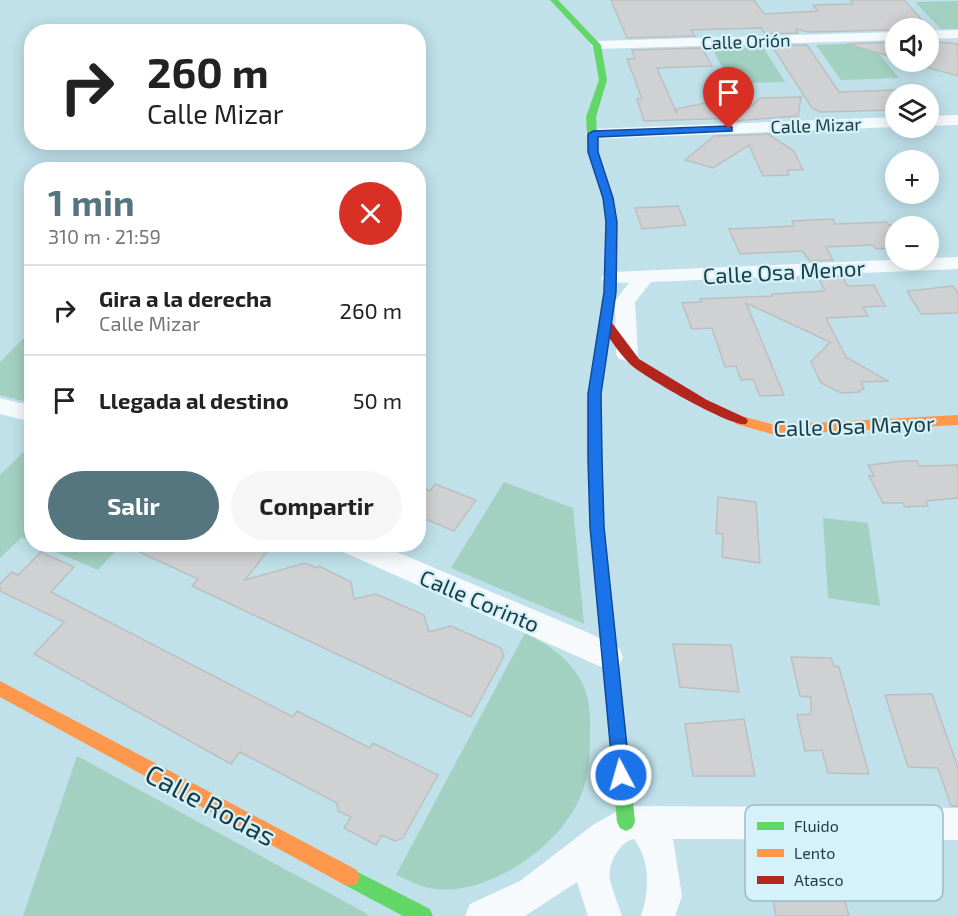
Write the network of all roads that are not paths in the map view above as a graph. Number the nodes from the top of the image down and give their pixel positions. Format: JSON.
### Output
{"nodes":[{"id":1,"x":554,"y":0,"type":"edge"},
{"id":2,"x":958,"y":34,"type":"edge"},
{"id":3,"x":939,"y":35,"type":"edge"},
{"id":4,"x":885,"y":36,"type":"edge"},
{"id":5,"x":597,"y":45,"type":"junction"},
{"id":6,"x":958,"y":120,"type":"edge"},
{"id":7,"x":939,"y":121,"type":"edge"},
{"id":8,"x":885,"y":122,"type":"edge"},
{"id":9,"x":593,"y":134,"type":"junction"},
{"id":10,"x":958,"y":263,"type":"edge"},
{"id":11,"x":611,"y":278,"type":"junction"},
{"id":12,"x":644,"y":278,"type":"junction"},
{"id":13,"x":612,"y":309,"type":"junction"},
{"id":14,"x":627,"y":354,"type":"junction"},
{"id":15,"x":0,"y":406,"type":"edge"},
{"id":16,"x":24,"y":412,"type":"edge"},
{"id":17,"x":958,"y":420,"type":"edge"},
{"id":18,"x":369,"y":552,"type":"edge"},
{"id":19,"x":609,"y":657,"type":"junction"},
{"id":20,"x":0,"y":689,"type":"edge"},
{"id":21,"x":943,"y":824,"type":"edge"},
{"id":22,"x":958,"y":824,"type":"edge"},
{"id":23,"x":745,"y":826,"type":"edge"},
{"id":24,"x":624,"y":827,"type":"junction"},
{"id":25,"x":423,"y":916,"type":"edge"},
{"id":26,"x":482,"y":916,"type":"edge"},
{"id":27,"x":604,"y":916,"type":"edge"},
{"id":28,"x":658,"y":916,"type":"edge"}],
"edges":[{"from":1,"to":5,"type":"street"},
{"from":2,"to":3,"type":"street"},
{"from":4,"to":5,"type":"street","name":"Calle Orión"},
{"from":5,"to":9,"type":"street"},
{"from":6,"to":7,"type":"street"},
{"from":8,"to":9,"type":"street","name":"Calle Mizar"},
{"from":9,"to":11,"type":"street"},
{"from":10,"to":12,"type":"street","name":"Calle Osa Menor"},
{"from":11,"to":12,"type":"street","name":"Calle Osa Menor"},
{"from":11,"to":13,"type":"street"},
{"from":12,"to":13,"type":"street"},
{"from":13,"to":14,"type":"street"},
{"from":13,"to":14,"type":"street"},
{"from":13,"to":19,"type":"street"},
{"from":14,"to":17,"type":"street","name":"Calle Osa Mayor"},
{"from":15,"to":16,"type":"street"},
{"from":18,"to":19,"type":"street","name":"Calle Corinto"},
{"from":19,"to":24,"type":"street"},
{"from":20,"to":25,"type":"street","name":"Calle Rodas"},
{"from":21,"to":22,"type":"street"},
{"from":23,"to":24,"type":"street"},
{"from":24,"to":26,"type":"street"},
{"from":24,"to":27,"type":"street"},
{"from":24,"to":28,"type":"street"}]}
